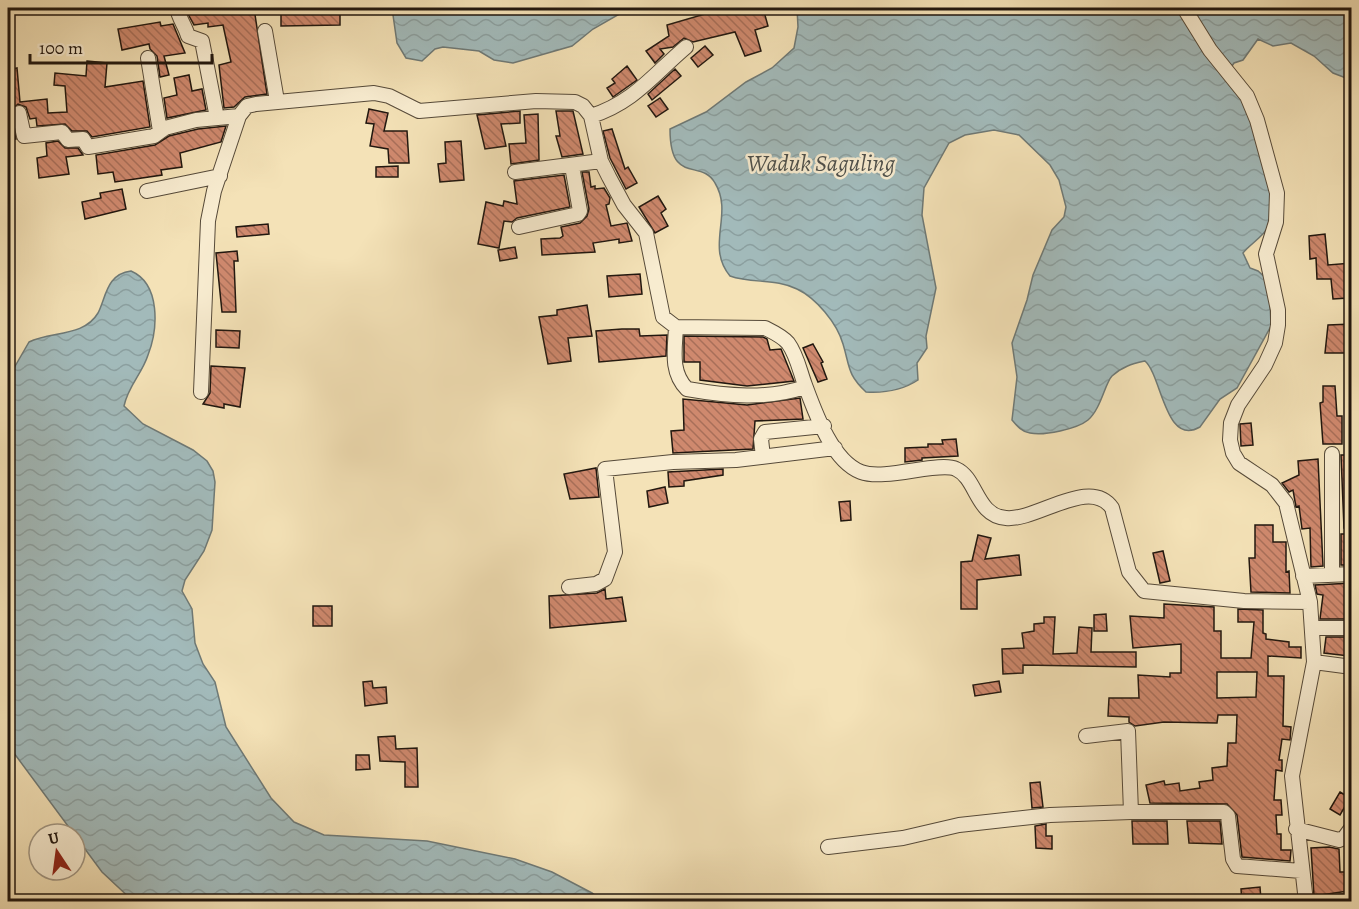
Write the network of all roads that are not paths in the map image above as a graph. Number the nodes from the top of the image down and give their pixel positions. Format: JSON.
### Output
{"nodes":[{"id":1,"x":177,"y":8,"type":"edge"},
{"id":2,"x":1184,"y":8,"type":"edge"},
{"id":3,"x":265,"y":32,"type":"dead end"},
{"id":4,"x":686,"y":47,"type":"dead end"},
{"id":5,"x":148,"y":58,"type":"dead end"},
{"id":6,"x":277,"y":100,"type":"junction"},
{"id":7,"x":19,"y":113,"type":"dead end"},
{"id":8,"x":239,"y":116,"type":"junction"},
{"id":9,"x":591,"y":116,"type":"junction"},
{"id":10,"x":217,"y":118,"type":"junction"},
{"id":11,"x":160,"y":131,"type":"junction"},
{"id":12,"x":601,"y":161,"type":"junction"},
{"id":13,"x":572,"y":166,"type":"junction"},
{"id":14,"x":515,"y":172,"type":"dead end"},
{"id":15,"x":220,"y":176,"type":"junction"},
{"id":16,"x":147,"y":191,"type":"dead end"},
{"id":17,"x":519,"y":227,"type":"dead end"},
{"id":18,"x":676,"y":327,"type":"junction"},
{"id":19,"x":806,"y":387,"type":"junction"},
{"id":20,"x":201,"y":392,"type":"dead end"},
{"id":21,"x":824,"y":426,"type":"junction"},
{"id":22,"x":835,"y":448,"type":"junction"},
{"id":23,"x":1332,"y":454,"type":"dead end"},
{"id":24,"x":763,"y":457,"type":"junction"},
{"id":25,"x":1352,"y":574,"type":"edge"},
{"id":26,"x":1332,"y":575,"type":"junction"},
{"id":27,"x":1303,"y":576,"type":"junction"},
{"id":28,"x":569,"y":587,"type":"dead end"},
{"id":29,"x":1311,"y":602,"type":"junction"},
{"id":30,"x":1314,"y":628,"type":"junction"},
{"id":31,"x":1352,"y":628,"type":"edge"},
{"id":32,"x":1314,"y":662,"type":"junction"},
{"id":33,"x":1352,"y":667,"type":"edge"},
{"id":34,"x":1086,"y":736,"type":"dead end"},
{"id":35,"x":1131,"y":812,"type":"junction"},
{"id":36,"x":1352,"y":827,"type":"edge"},
{"id":37,"x":1296,"y":829,"type":"junction"},
{"id":38,"x":828,"y":847,"type":"dead end"},
{"id":39,"x":1301,"y":871,"type":"junction"},
{"id":40,"x":1352,"y":900,"type":"edge"},
{"id":41,"x":1306,"y":902,"type":"edge"},
{"id":42,"x":1334,"y":902,"type":"edge"}],
"edges":[{"from":1,"to":10,"type":"street"},
{"from":2,"to":27,"type":"street"},
{"from":3,"to":6,"type":"street"},
{"from":4,"to":9,"type":"street"},
{"from":5,"to":11,"type":"street"},
{"from":6,"to":8,"type":"street"},
{"from":6,"to":9,"type":"street"},
{"from":7,"to":11,"type":"street"},
{"from":8,"to":10,"type":"street"},
{"from":8,"to":15,"type":"street"},
{"from":9,"to":12,"type":"street"},
{"from":10,"to":11,"type":"street"},
{"from":12,"to":13,"type":"street"},
{"from":12,"to":18,"type":"street"},
{"from":13,"to":14,"type":"street"},
{"from":13,"to":17,"type":"street"},
{"from":15,"to":16,"type":"street"},
{"from":15,"to":20,"type":"street"},
{"from":18,"to":19,"type":"street"},
{"from":18,"to":19,"type":"street"},
{"from":19,"to":21,"type":"street"},
{"from":21,"to":22,"type":"street"},
{"from":21,"to":24,"type":"street"},
{"from":22,"to":24,"type":"street"},
{"from":22,"to":29,"type":"street"},
{"from":23,"to":26,"type":"street"},
{"from":24,"to":28,"type":"street"},
{"from":25,"to":26,"type":"street"},
{"from":26,"to":27,"type":"street"},
{"from":27,"to":29,"type":"street"},
{"from":29,"to":30,"type":"street"},
{"from":30,"to":31,"type":"street"},
{"from":30,"to":32,"type":"street"},
{"from":32,"to":33,"type":"street"},
{"from":32,"to":37,"type":"street"},
{"from":34,"to":35,"type":"street"},
{"from":35,"to":38,"type":"street"},
{"from":35,"to":39,"type":"street"},
{"from":36,"to":37,"type":"street"},
{"from":37,"to":39,"type":"street"},
{"from":39,"to":41,"type":"street"},
{"from":40,"to":42,"type":"street"}]}
